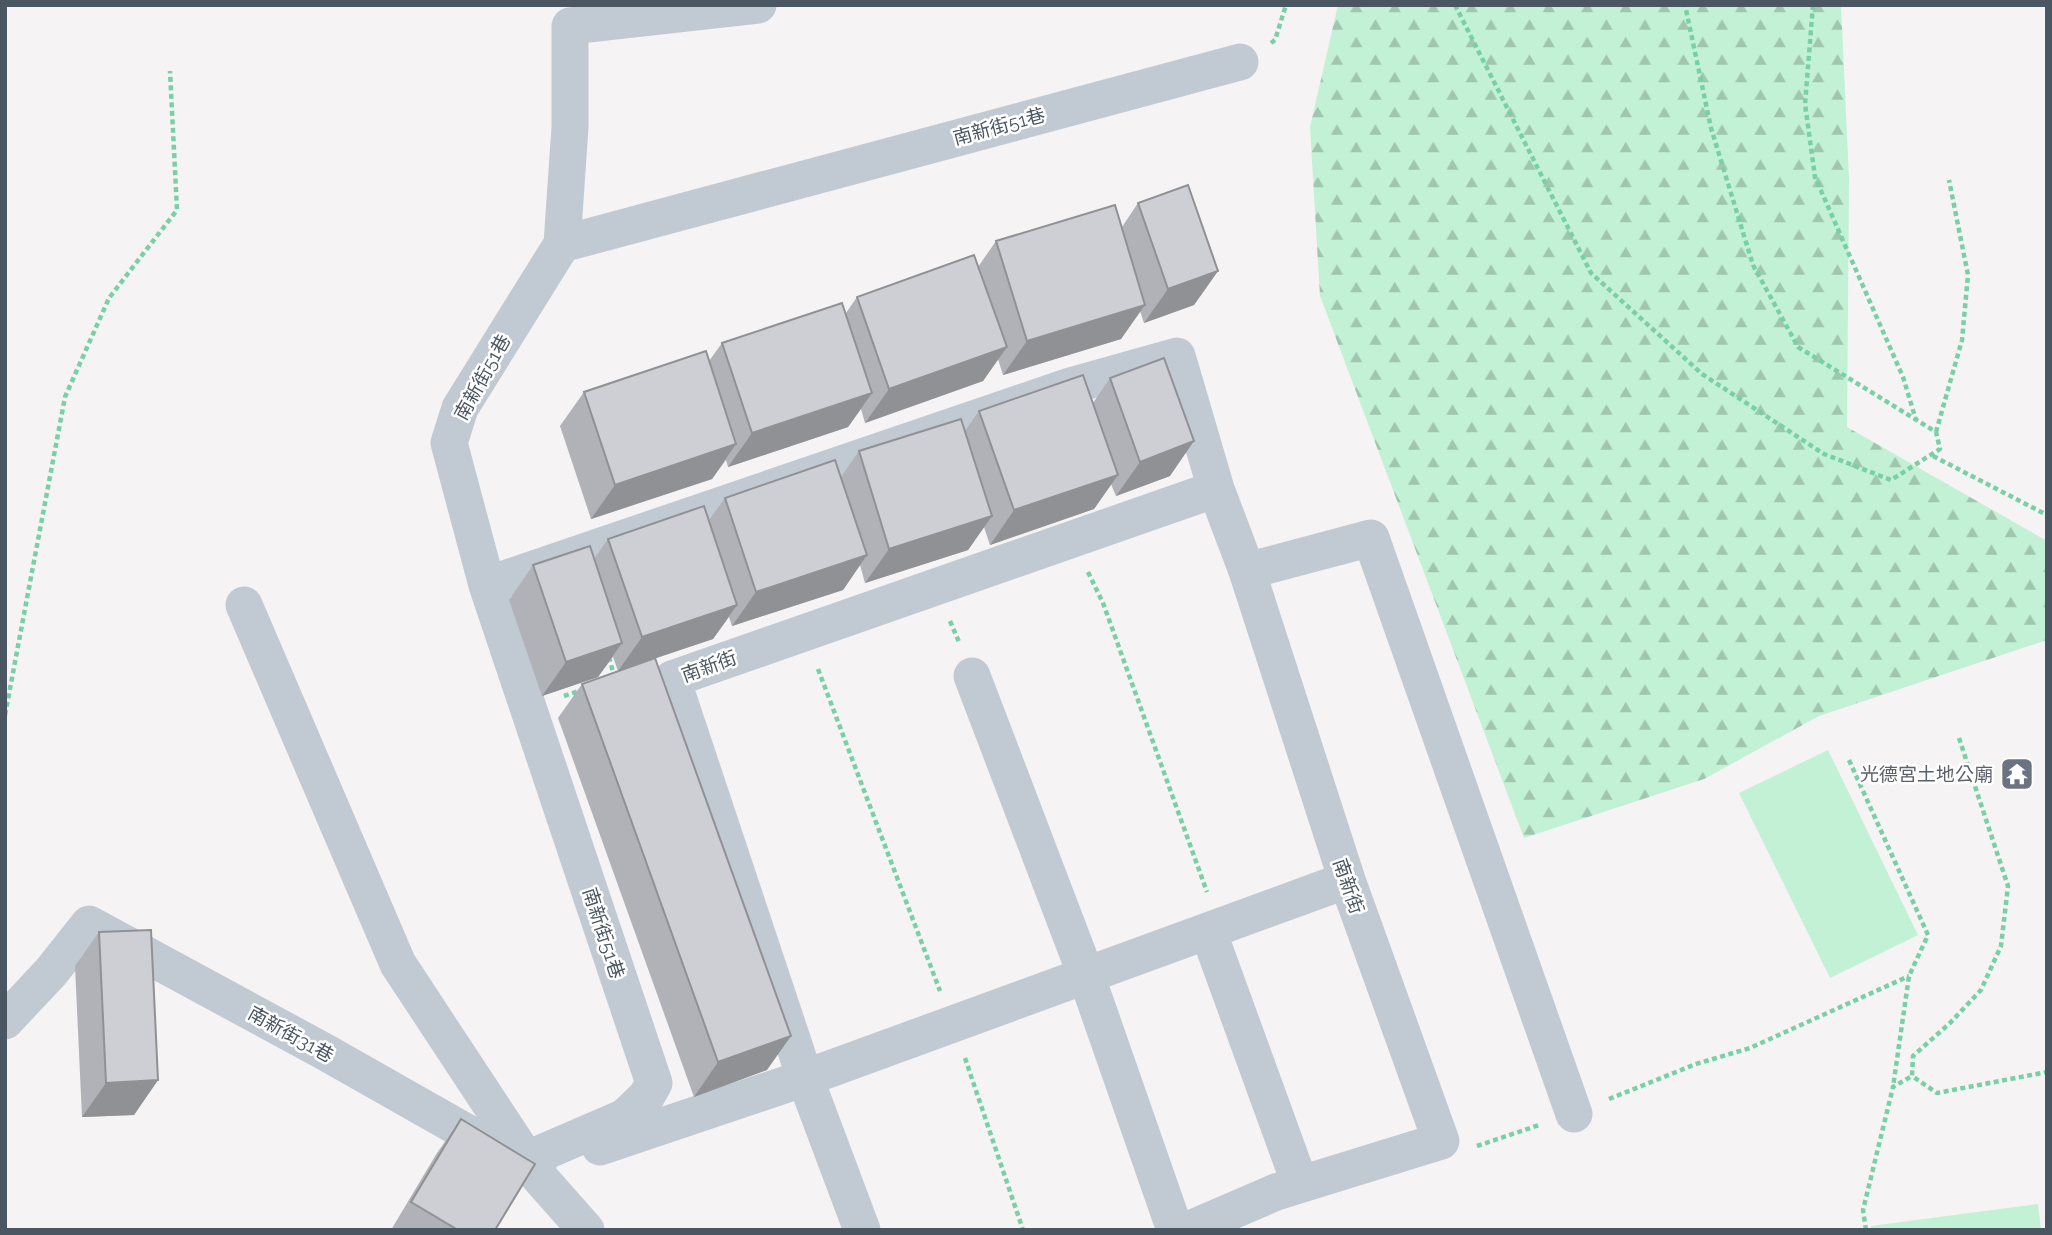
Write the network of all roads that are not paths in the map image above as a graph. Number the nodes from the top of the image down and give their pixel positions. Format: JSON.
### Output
{"nodes":[{"id":1,"x":758,"y":5,"type":"edge"},
{"id":2,"x":707,"y":8,"type":"edge"},
{"id":3,"x":1240,"y":62,"type":"dead end"},
{"id":4,"x":562,"y":244,"type":"junction"},
{"id":5,"x":1216,"y":489,"type":"junction"},
{"id":6,"x":1247,"y":571,"type":"junction"},
{"id":7,"x":487,"y":585,"type":"junction"},
{"id":8,"x":244,"y":605,"type":"dead end"},
{"id":9,"x":972,"y":676,"type":"road end"},
{"id":10,"x":1347,"y":880,"type":"junction"},
{"id":11,"x":1208,"y":931,"type":"junction"},
{"id":12,"x":1086,"y":975,"type":"junction"},
{"id":13,"x":5,"y":1021,"type":"edge"},
{"id":14,"x":805,"y":1078,"type":"junction"},
{"id":15,"x":1574,"y":1114,"type":"road end"},
{"id":16,"x":533,"y":1170,"type":"junction"},
{"id":17,"x":1300,"y":1184,"type":"junction"},
{"id":18,"x":586,"y":1230,"type":"edge"},
{"id":19,"x":862,"y":1230,"type":"edge"},
{"id":20,"x":1175,"y":1230,"type":"edge"},
{"id":21,"x":1188,"y":1230,"type":"edge"}],
"edges":[{"from":1,"to":2,"type":"street"},
{"from":2,"to":4,"type":"street"},
{"from":3,"to":4,"type":"street","name":"南新街51巷"},
{"from":4,"to":7,"type":"street","name":"南新街51巷"},
{"from":5,"to":6,"type":"street","name":"南新街"},
{"from":5,"to":7,"type":"street","name":"南新街"},
{"from":5,"to":14,"type":"street","name":"南新街"},
{"from":6,"to":10,"type":"street","name":"南新街"},
{"from":6,"to":15,"type":"street"},
{"from":7,"to":16,"type":"street","name":"南新街51巷"},
{"from":8,"to":16,"type":"street"},
{"from":9,"to":12,"type":"street"},
{"from":10,"to":11,"type":"street"},
{"from":10,"to":17,"type":"street","name":"南新街"},
{"from":11,"to":12,"type":"street"},
{"from":11,"to":17,"type":"street"},
{"from":12,"to":14,"type":"street"},
{"from":12,"to":20,"type":"street"},
{"from":13,"to":16,"type":"street","name":"南新街31巷"},
{"from":14,"to":16,"type":"street"},
{"from":14,"to":19,"type":"street","name":"南新街"},
{"from":16,"to":18,"type":"street","name":"南新街31巷"},
{"from":17,"to":21,"type":"street"}]}
